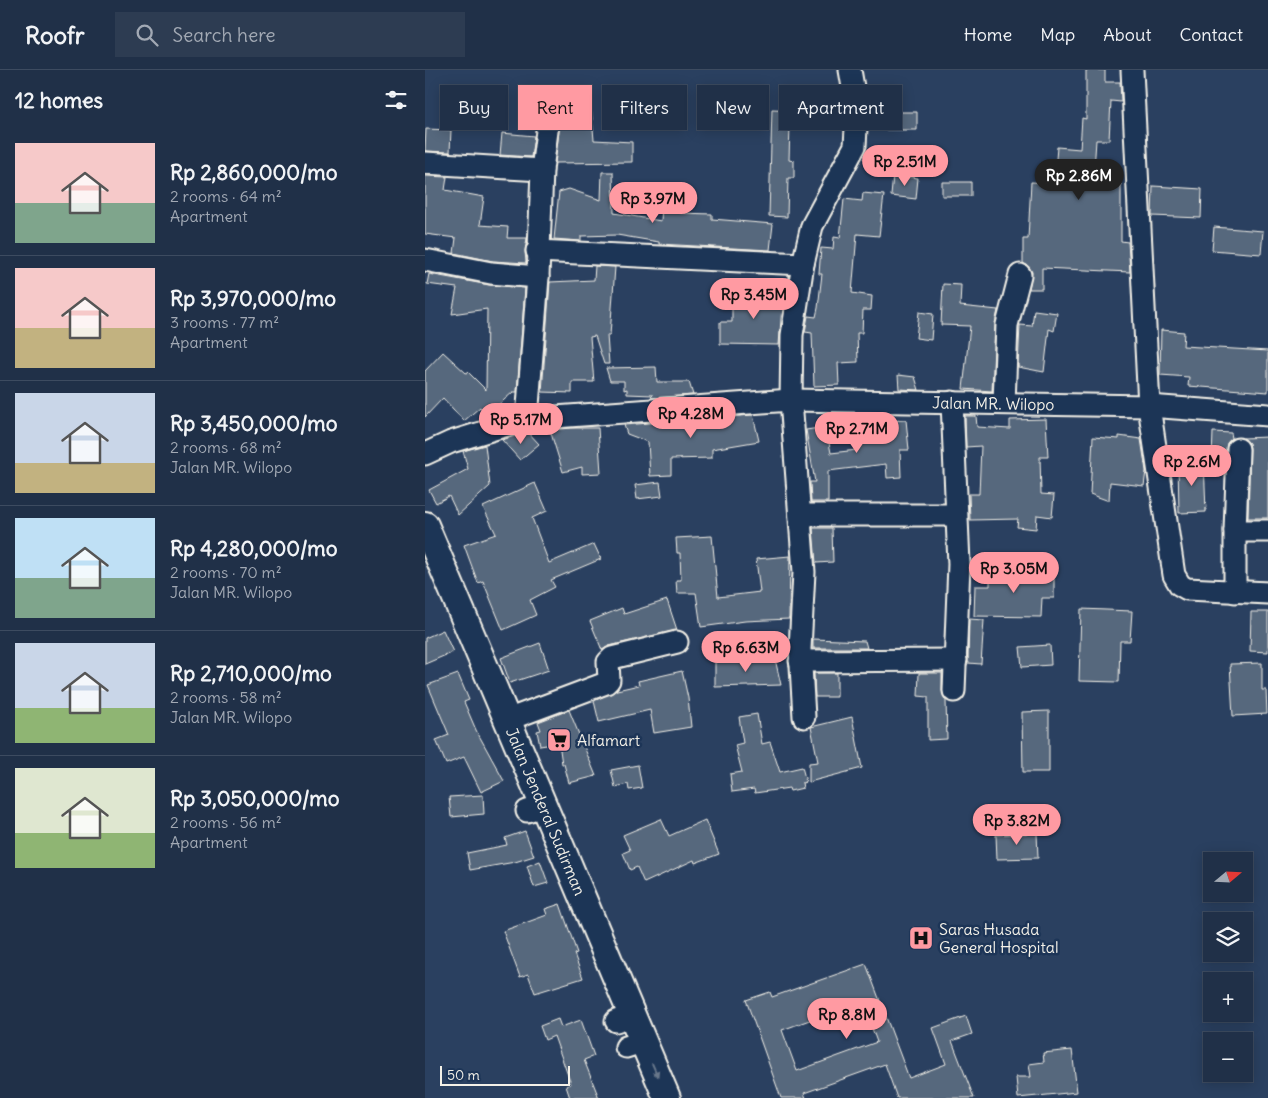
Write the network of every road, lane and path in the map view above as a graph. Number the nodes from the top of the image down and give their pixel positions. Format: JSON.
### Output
{"nodes":[{"id":1,"x":850,"y":70,"type":"edge"},
{"id":2,"x":1132,"y":70,"type":"edge"},
{"id":3,"x":547,"y":130,"type":"edge"},
{"id":4,"x":425,"y":163,"type":"edge"},
{"id":5,"x":542,"y":170,"type":"junction"},
{"id":6,"x":537,"y":251,"type":"junction"},
{"id":7,"x":425,"y":260,"type":"edge"},
{"id":8,"x":803,"y":264,"type":"junction"},
{"id":9,"x":1020,"y":275,"type":"dead end"},
{"id":10,"x":538,"y":277,"type":"junction"},
{"id":11,"x":791,"y":400,"type":"junction"},
{"id":12,"x":952,"y":402,"type":"junction"},
{"id":13,"x":1004,"y":403,"type":"junction"},
{"id":14,"x":1149,"y":406,"type":"junction"},
{"id":15,"x":1268,"y":415,"type":"edge"},
{"id":16,"x":527,"y":419,"type":"junction"},
{"id":17,"x":1238,"y":450,"type":"dead end"},
{"id":18,"x":425,"y":454,"type":"edge"},
{"id":19,"x":956,"y":514,"type":"junction"},
{"id":20,"x":800,"y":515,"type":"junction"},
{"id":21,"x":425,"y":525,"type":"edge"},
{"id":22,"x":1235,"y":531,"type":"junction"},
{"id":23,"x":1268,"y":531,"type":"edge"},
{"id":24,"x":425,"y":568,"type":"edge"},
{"id":25,"x":1235,"y":592,"type":"junction"},
{"id":26,"x":1268,"y":593,"type":"edge"},
{"id":27,"x":677,"y":642,"type":"dead end"},
{"id":28,"x":956,"y":660,"type":"junction"},
{"id":29,"x":800,"y":661,"type":"junction"},
{"id":30,"x":954,"y":691,"type":"dead end"},
{"id":31,"x":804,"y":717,"type":"dead end"},
{"id":32,"x":507,"y":720,"type":"junction"},
{"id":33,"x":536,"y":809,"type":"junction"},
{"id":34,"x":634,"y":1044,"type":"junction"},
{"id":35,"x":648,"y":1098,"type":"edge"},
{"id":36,"x":667,"y":1098,"type":"edge"}],
"edges":[{"from":1,"to":8,"type":"street"},
{"from":2,"to":14,"type":"street"},
{"from":3,"to":5,"type":"street"},
{"from":4,"to":5,"type":"street"},
{"from":5,"to":6,"type":"street"},
{"from":6,"to":8,"type":"street"},
{"from":6,"to":10,"type":"street"},
{"from":7,"to":10,"type":"street"},
{"from":8,"to":11,"type":"street"},
{"from":9,"to":13,"type":"street"},
{"from":10,"to":16,"type":"street"},
{"from":11,"to":12,"type":"street","name":"Jalan MR. Wilopo"},
{"from":11,"to":16,"type":"street","name":"Jalan MR. Wilopo"},
{"from":11,"to":20,"type":"street"},
{"from":12,"to":13,"type":"street","name":"Jalan MR. Wilopo"},
{"from":12,"to":19,"type":"street"},
{"from":13,"to":14,"type":"street","name":"Jalan MR. Wilopo"},
{"from":14,"to":15,"type":"street","name":"Jalan MR. Wilopo"},
{"from":14,"to":25,"type":"street"},
{"from":16,"to":18,"type":"street","name":"Jalan MR. Wilopo"},
{"from":17,"to":22,"type":"street"},
{"from":19,"to":20,"type":"street"},
{"from":19,"to":28,"type":"street"},
{"from":20,"to":29,"type":"street"},
{"from":21,"to":32,"type":"main road","name":"Jalan Jenderal Sudirman"},
{"from":22,"to":23,"type":"street"},
{"from":22,"to":25,"type":"street"},
{"from":24,"to":33,"type":"main road","name":"Jalan Jenderal Sudirman"},
{"from":25,"to":26,"type":"street"},
{"from":27,"to":32,"type":"street"},
{"from":28,"to":29,"type":"street"},
{"from":28,"to":30,"type":"street"},
{"from":29,"to":31,"type":"street"},
{"from":32,"to":33,"type":"main road","name":"Jalan Jenderal Sudirman"},
{"from":33,"to":34,"type":"main road","name":"Jalan Jenderal Sudirman"},
{"from":34,"to":35,"type":"main road","name":"Jalan Jenderal Sudirman"},
{"from":34,"to":36,"type":"main road","name":"Jalan Jenderal Sudirman","one_way":true}]}
